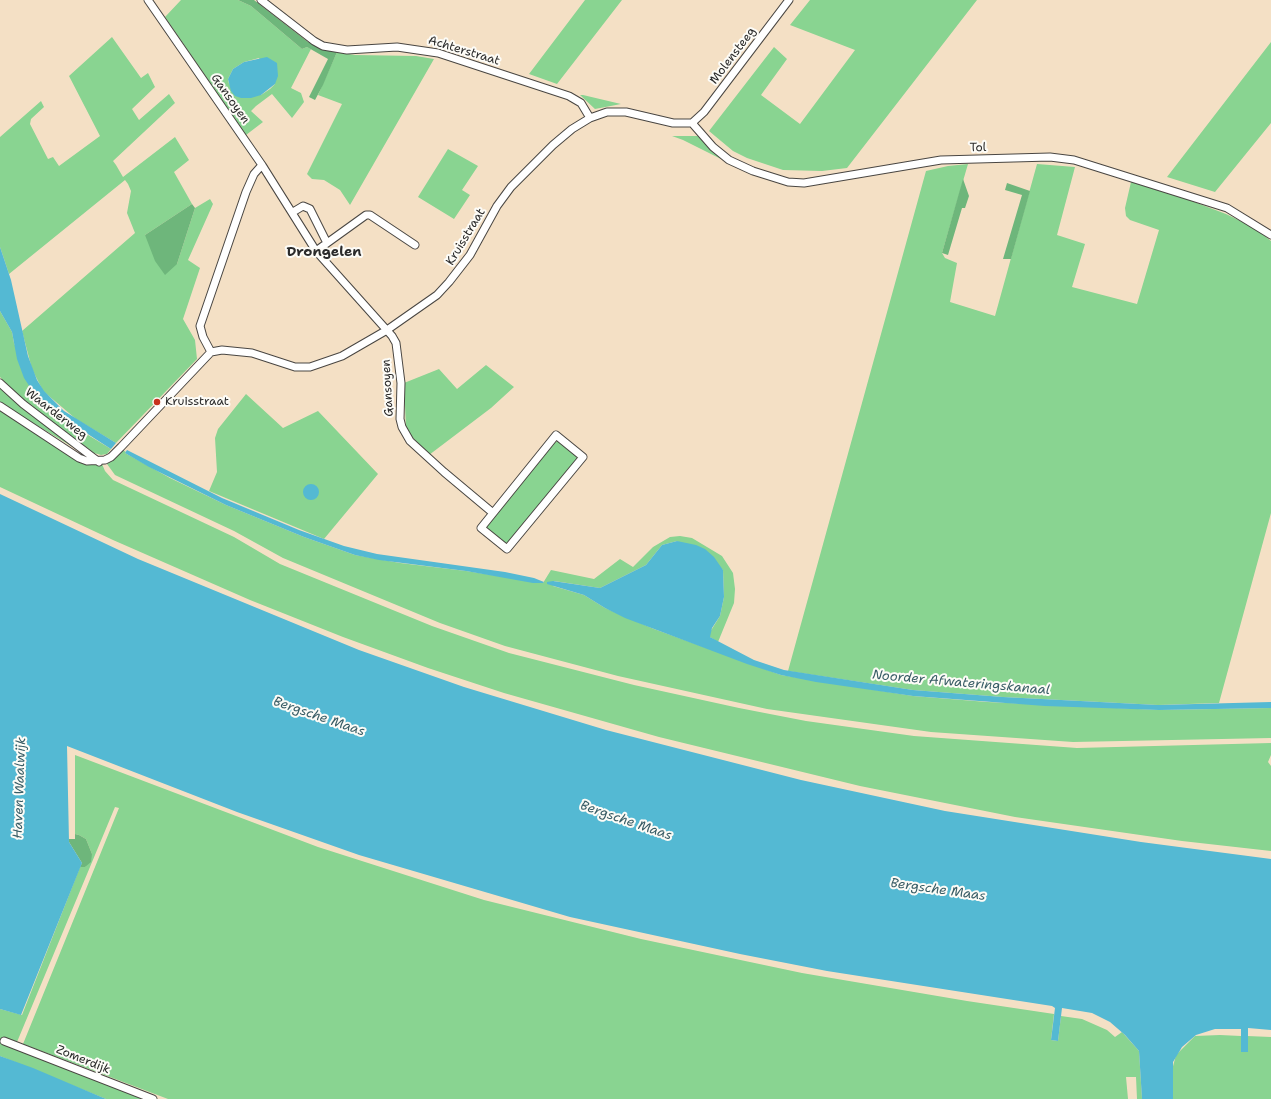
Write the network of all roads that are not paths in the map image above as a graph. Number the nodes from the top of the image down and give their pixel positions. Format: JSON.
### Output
{"nodes":[{"id":1,"x":148,"y":0,"type":"edge"},
{"id":2,"x":261,"y":0,"type":"edge"},
{"id":3,"x":790,"y":0,"type":"edge"},
{"id":4,"x":590,"y":118,"type":"junction"},
{"id":5,"x":692,"y":123,"type":"junction"},
{"id":6,"x":262,"y":165,"type":"junction"},
{"id":7,"x":293,"y":212,"type":"junction"},
{"id":8,"x":1271,"y":235,"type":"edge"},
{"id":9,"x":326,"y":243,"type":"junction"},
{"id":10,"x":415,"y":245,"type":"dead end"},
{"id":11,"x":316,"y":251,"type":"junction"},
{"id":12,"x":387,"y":330,"type":"junction"},
{"id":13,"x":211,"y":352,"type":"junction"},
{"id":14,"x":0,"y":383,"type":"edge"},
{"id":15,"x":0,"y":406,"type":"edge"},
{"id":16,"x":100,"y":462,"type":"junction"},
{"id":17,"x":493,"y":513,"type":"junction"},
{"id":18,"x":4,"y":1041,"type":"dead end"},
{"id":19,"x":153,"y":1099,"type":"edge"}],
"edges":[{"from":1,"to":6,"type":"street","name":"Gansoyen"},
{"from":2,"to":4,"type":"street","name":"Achterstraat"},
{"from":3,"to":5,"type":"street","name":"Molensteeg"},
{"from":4,"to":5,"type":"street","name":"Kruisstraat"},
{"from":4,"to":12,"type":"street","name":"Kruisstraat"},
{"from":5,"to":8,"type":"street","name":"Tol"},
{"from":6,"to":7,"type":"street","name":"Gansoyen"},
{"from":6,"to":13,"type":"street"},
{"from":7,"to":9,"type":"street"},
{"from":7,"to":11,"type":"street","name":"Gansoyen"},
{"from":9,"to":10,"type":"street"},
{"from":9,"to":11,"type":"street"},
{"from":11,"to":12,"type":"street","name":"Gansoyen"},
{"from":12,"to":13,"type":"street","name":"Kruisstraat"},
{"from":12,"to":17,"type":"street","name":"Gansoyen"},
{"from":13,"to":16,"type":"street"},
{"from":14,"to":16,"type":"street","name":"Waarderweg"},
{"from":15,"to":16,"type":"street"},
{"from":17,"to":17,"type":"street"},
{"from":18,"to":19,"type":"street","name":"Zomerdijk"}]}
